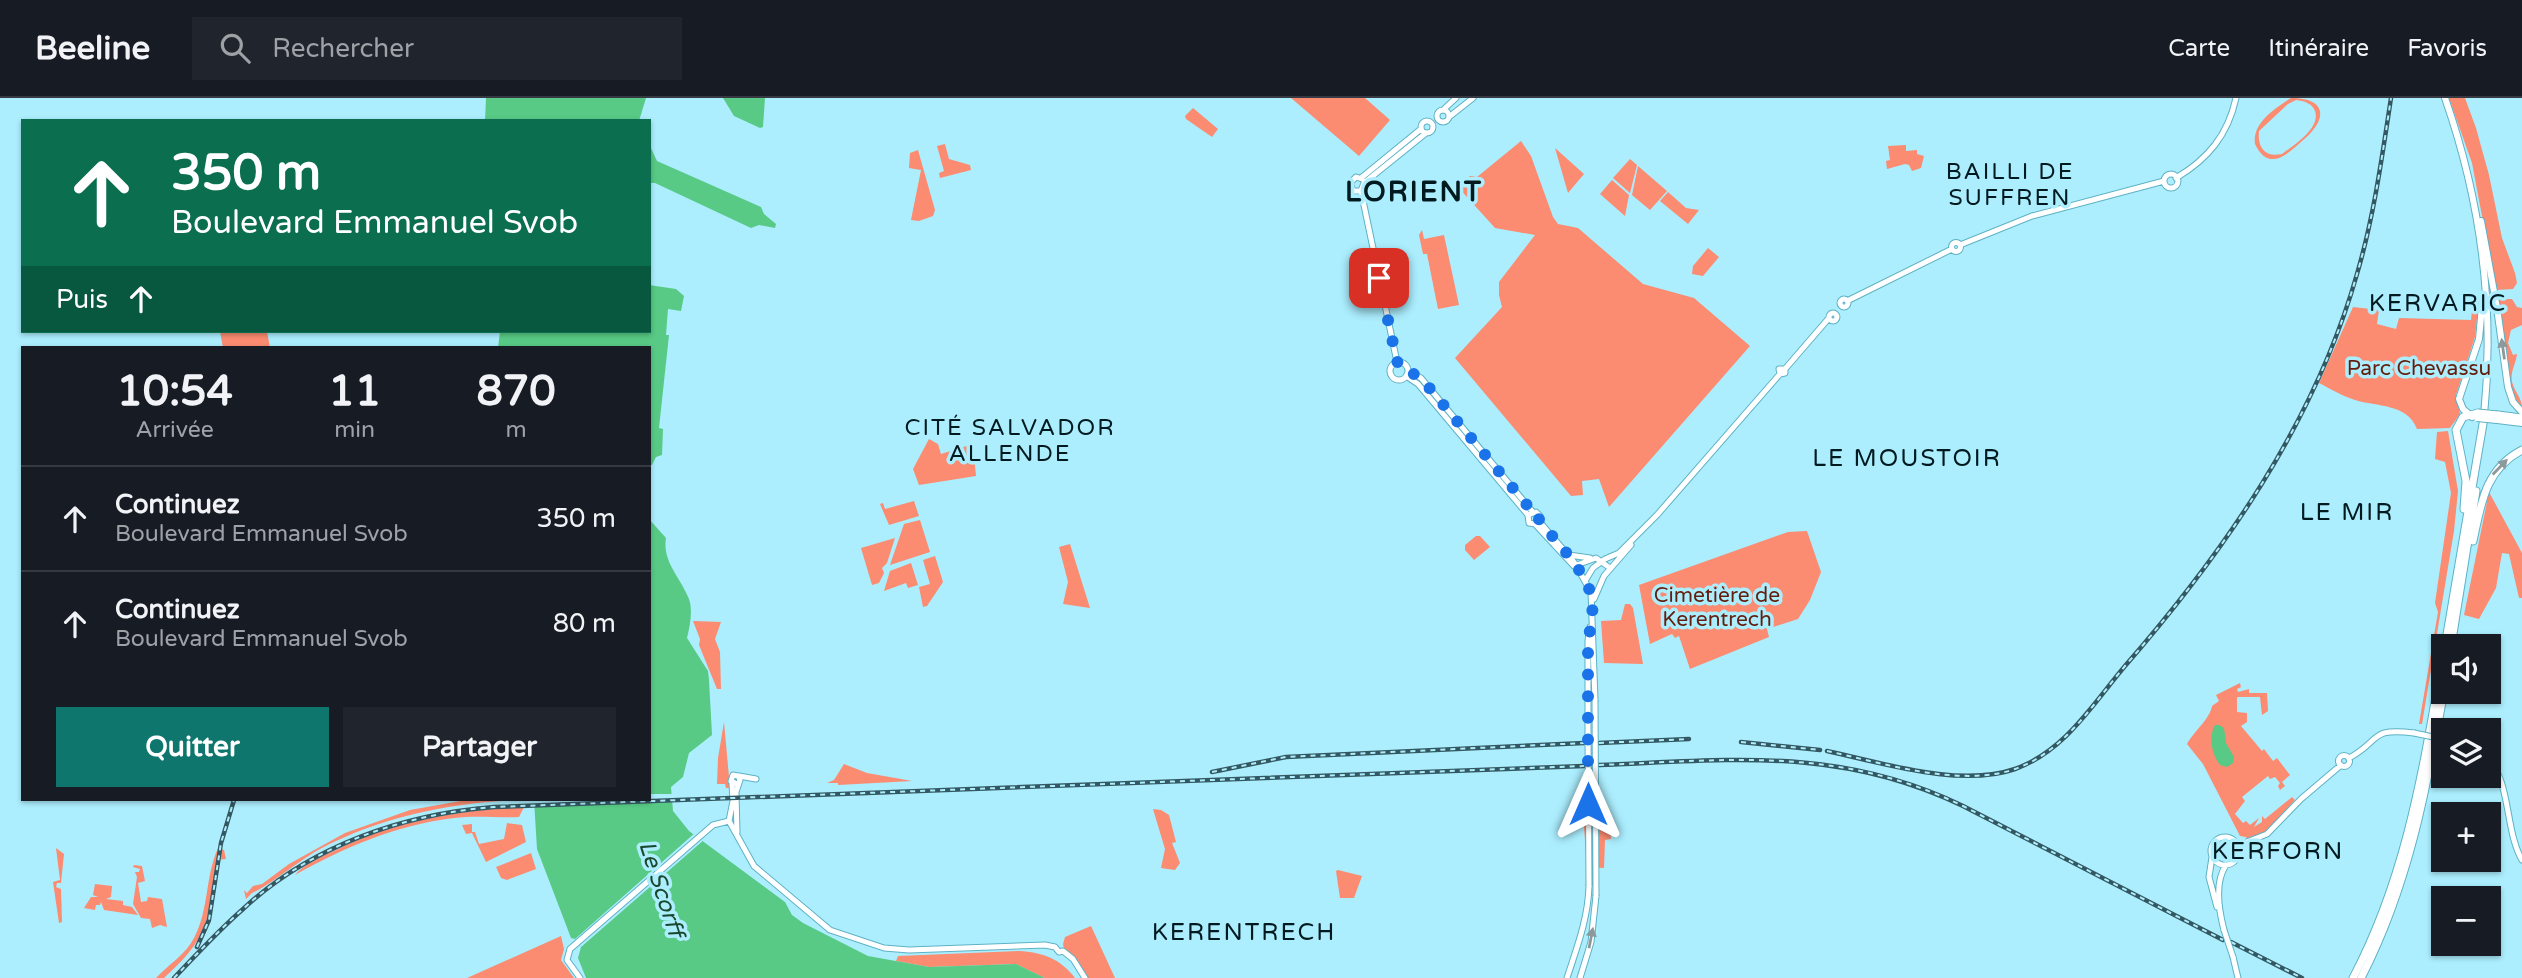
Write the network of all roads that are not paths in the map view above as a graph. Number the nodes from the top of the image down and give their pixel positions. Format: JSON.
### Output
{"nodes":[{"id":1,"x":1455,"y":98,"type":"edge"},
{"id":2,"x":1473,"y":98,"type":"edge"},
{"id":3,"x":2235,"y":98,"type":"edge"},
{"id":4,"x":2445,"y":98,"type":"edge"},
{"id":5,"x":1443,"y":110,"type":"junction"},
{"id":6,"x":1437,"y":116,"type":"junction"},
{"id":7,"x":1449,"y":117,"type":"junction"},
{"id":8,"x":1442,"y":122,"type":"junction"},
{"id":9,"x":1431,"y":125,"type":"junction"},
{"id":10,"x":1424,"y":131,"type":"junction"},
{"id":11,"x":2176,"y":178,"type":"junction"},
{"id":12,"x":1363,"y":181,"type":"junction"},
{"id":13,"x":2164,"y":181,"type":"junction"},
{"id":14,"x":1361,"y":191,"type":"junction"},
{"id":15,"x":2477,"y":212,"type":"junction"},
{"id":16,"x":2482,"y":249,"type":"junction"},
{"id":17,"x":1397,"y":362,"type":"junction"},
{"id":18,"x":1407,"y":374,"type":"junction"},
{"id":19,"x":2522,"y":412,"type":"edge"},
{"id":20,"x":2468,"y":414,"type":"junction"},
{"id":21,"x":2480,"y":416,"type":"junction"},
{"id":22,"x":2522,"y":421,"type":"edge"},
{"id":23,"x":2522,"y":450,"type":"edge"},
{"id":24,"x":1530,"y":513,"type":"junction"},
{"id":25,"x":1537,"y":522,"type":"junction"},
{"id":26,"x":1636,"y":536,"type":"junction"},
{"id":27,"x":1569,"y":555,"type":"junction"},
{"id":28,"x":1601,"y":560,"type":"junction"},
{"id":29,"x":1574,"y":566,"type":"junction"},
{"id":30,"x":1611,"y":568,"type":"junction"},
{"id":31,"x":1585,"y":581,"type":"junction"},
{"id":32,"x":2456,"y":582,"type":"junction"},
{"id":33,"x":1592,"y":606,"type":"junction"},
{"id":34,"x":2447,"y":634,"type":"edge"},
{"id":35,"x":2454,"y":634,"type":"edge"},
{"id":36,"x":2454,"y":634,"type":"edge"},
{"id":37,"x":1591,"y":641,"type":"junction"},
{"id":38,"x":2434,"y":704,"type":"edge"},
{"id":39,"x":2442,"y":704,"type":"edge"},
{"id":40,"x":2431,"y":737,"type":"edge"},
{"id":41,"x":737,"y":781,"type":"dead end"},
{"id":42,"x":2501,"y":786,"type":"edge"},
{"id":43,"x":733,"y":821,"type":"junction"},
{"id":44,"x":2239,"y":845,"type":"junction"},
{"id":45,"x":2212,"y":857,"type":"junction"},
{"id":46,"x":2522,"y":860,"type":"edge"},
{"id":47,"x":2226,"y":865,"type":"junction"},
{"id":48,"x":2221,"y":919,"type":"junction"},
{"id":49,"x":580,"y":978,"type":"edge"},
{"id":50,"x":1085,"y":978,"type":"edge"},
{"id":51,"x":1567,"y":978,"type":"edge"},
{"id":52,"x":1580,"y":978,"type":"edge"},
{"id":53,"x":2238,"y":978,"type":"edge"},
{"id":54,"x":2353,"y":978,"type":"edge"},
{"id":55,"x":2361,"y":978,"type":"edge"}],
"edges":[{"from":1,"to":5,"type":"main road"},
{"from":2,"to":7,"type":"main road"},
{"from":3,"to":11,"type":"main road"},
{"from":4,"to":15,"type":"main road"},
{"from":5,"to":6,"type":"main road"},
{"from":5,"to":7,"type":"main road"},
{"from":6,"to":8,"type":"main road"},
{"from":6,"to":9,"type":"main road"},
{"from":7,"to":8,"type":"main road"},
{"from":8,"to":9,"type":"main road"},
{"from":9,"to":10,"type":"main road"},
{"from":9,"to":10,"type":"main road"},
{"from":10,"to":12,"type":"main road"},
{"from":11,"to":13,"type":"main road"},
{"from":11,"to":13,"type":"main road"},
{"from":12,"to":14,"type":"main road"},
{"from":12,"to":14,"type":"main road"},
{"from":13,"to":26,"type":"main road"},
{"from":14,"to":17,"type":"main road"},
{"from":15,"to":16,"type":"main road"},
{"from":19,"to":15,"type":"main road","one_way":true},
{"from":16,"to":20,"type":"main road"},
{"from":16,"to":21,"type":"main road"},
{"from":17,"to":18,"type":"main road"},
{"from":17,"to":18,"type":"main road"},
{"from":18,"to":24,"type":"main road"},
{"from":20,"to":21,"type":"highway"},
{"from":20,"to":32,"type":"highway"},
{"from":21,"to":22,"type":"highway","bridge":true},
{"from":21,"to":32,"type":"highway"},
{"from":21,"to":35,"type":"highway"},
{"from":36,"to":23,"type":"highway","one_way":true},
{"from":24,"to":25,"type":"main road"},
{"from":24,"to":25,"type":"main road"},
{"from":25,"to":27,"type":"main road"},
{"from":25,"to":29,"type":"main road"},
{"from":26,"to":28,"type":"main road"},
{"from":26,"to":30,"type":"main road"},
{"from":27,"to":28,"type":"main road"},
{"from":27,"to":29,"type":"main road"},
{"from":28,"to":29,"type":"main road"},
{"from":28,"to":30,"type":"main road"},
{"from":28,"to":31,"type":"main road"},
{"from":29,"to":31,"type":"main road"},
{"from":30,"to":33,"type":"main road"},
{"from":31,"to":33,"type":"main road"},
{"from":32,"to":34,"type":"highway"},
{"from":33,"to":37,"type":"main road"},
{"from":37,"to":51,"type":"main road","bridge":true},
{"from":52,"to":37,"type":"main road","one_way":true,"bridge":true},
{"from":38,"to":54,"type":"highway"},
{"from":39,"to":55,"type":"highway"},
{"from":40,"to":44,"type":"main road","bridge":true},
{"from":41,"to":43,"type":"main road"},
{"from":42,"to":46,"type":"main road"},
{"from":43,"to":49,"type":"main road"},
{"from":43,"to":50,"type":"main road"},
{"from":44,"to":45,"type":"main road"},
{"from":44,"to":47,"type":"main road"},
{"from":45,"to":47,"type":"main road"},
{"from":45,"to":48,"type":"main road"},
{"from":47,"to":48,"type":"main road"},
{"from":48,"to":53,"type":"main road","bridge":true}]}
